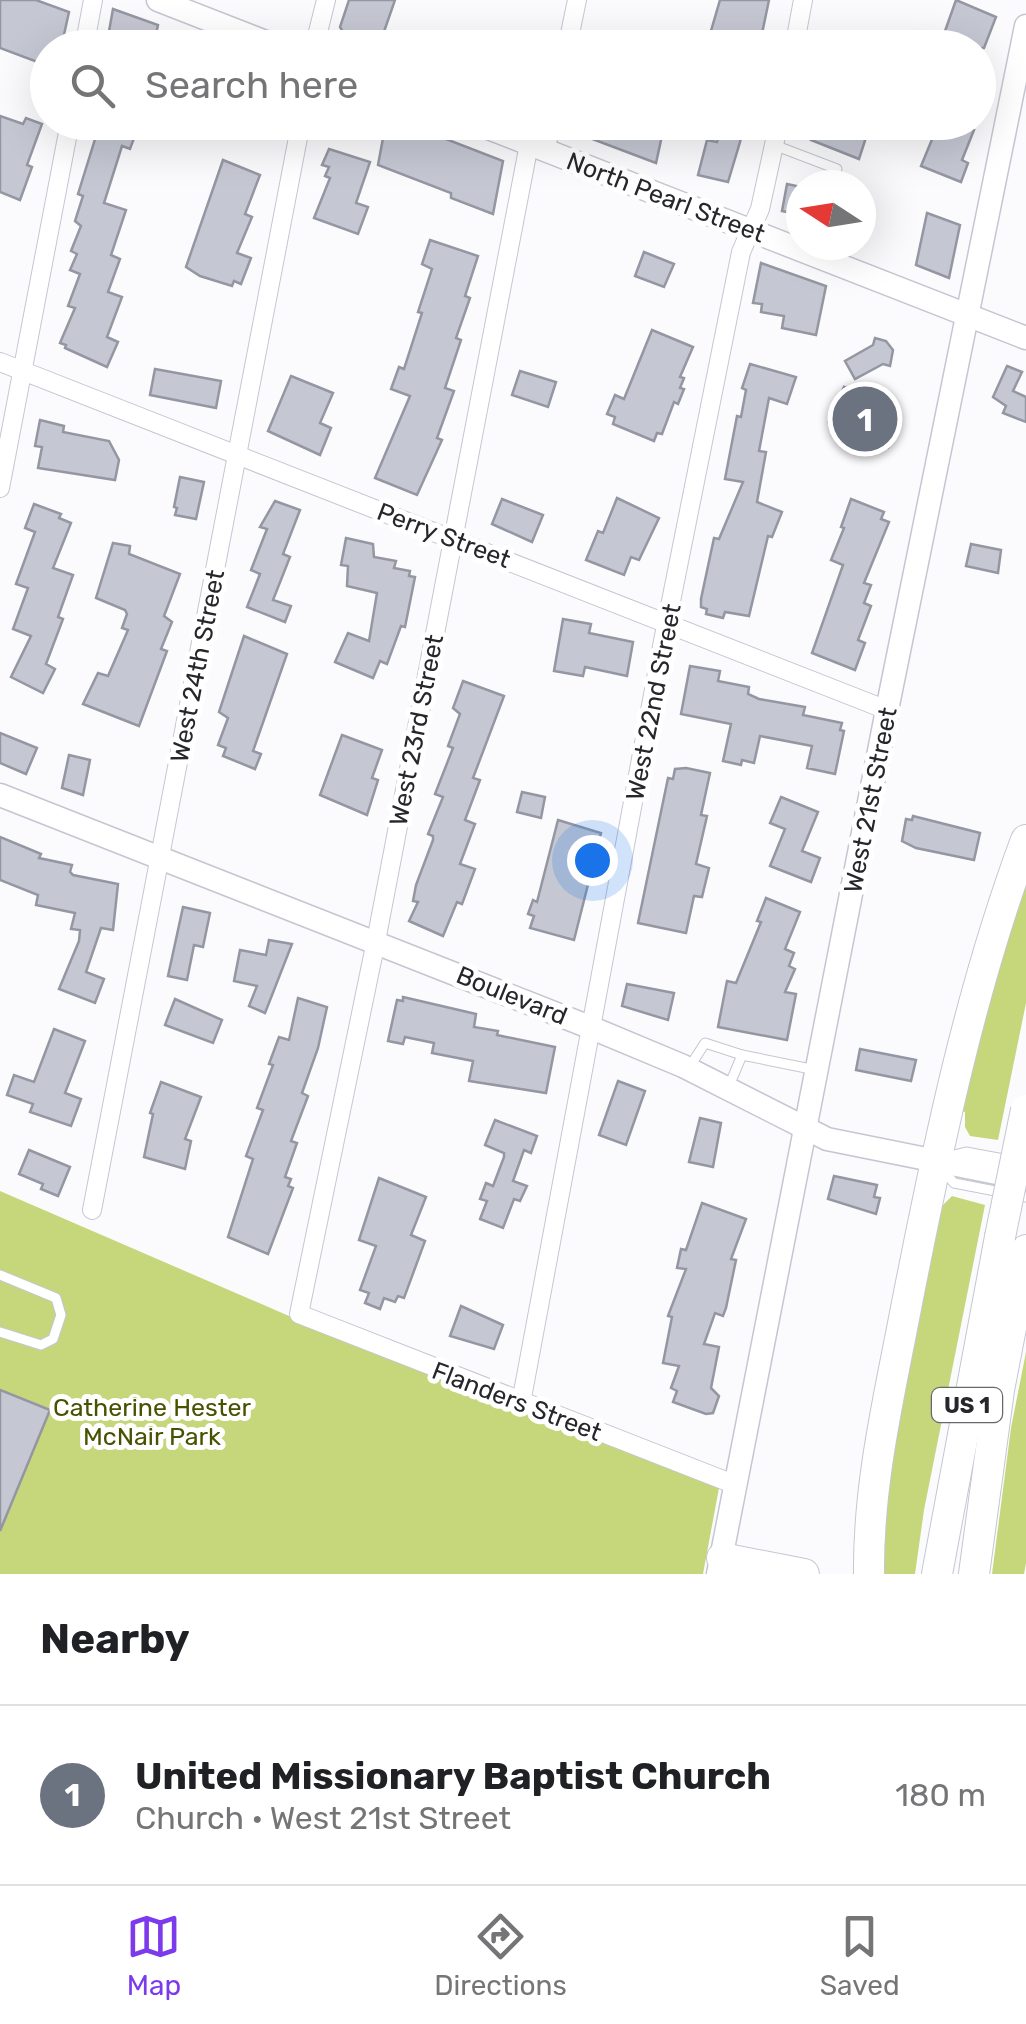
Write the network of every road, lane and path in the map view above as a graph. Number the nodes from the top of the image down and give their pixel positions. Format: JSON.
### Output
{"nodes":[{"id":1,"x":93,"y":0,"type":"edge"},
{"id":2,"x":158,"y":0,"type":"edge"},
{"id":3,"x":326,"y":0,"type":"edge"},
{"id":4,"x":577,"y":0,"type":"edge"},
{"id":5,"x":803,"y":0,"type":"edge"},
{"id":6,"x":1026,"y":26,"type":"edge"},
{"id":7,"x":87,"y":30,"type":"edge"},
{"id":8,"x":235,"y":30,"type":"edge"},
{"id":9,"x":318,"y":30,"type":"edge"},
{"id":10,"x":571,"y":30,"type":"edge"},
{"id":11,"x":797,"y":30,"type":"edge"},
{"id":12,"x":67,"y":140,"type":"edge"},
{"id":13,"x":298,"y":140,"type":"edge"},
{"id":14,"x":517,"y":140,"type":"edge"},
{"id":15,"x":542,"y":140,"type":"edge"},
{"id":16,"x":775,"y":140,"type":"edge"},
{"id":17,"x":774,"y":145,"type":"junction"},
{"id":18,"x":537,"y":148,"type":"junction"},
{"id":19,"x":836,"y":170,"type":"edge"},
{"id":20,"x":750,"y":230,"type":"junction"},
{"id":21,"x":786,"y":241,"type":"edge"},
{"id":22,"x":837,"y":260,"type":"edge"},
{"id":23,"x":967,"y":314,"type":"junction"},
{"id":24,"x":1026,"y":338,"type":"edge"},
{"id":25,"x":0,"y":362,"type":"edge"},
{"id":26,"x":23,"y":370,"type":"junction"},
{"id":27,"x":238,"y":457,"type":"junction"},
{"id":28,"x":0,"y":488,"type":"edge"},
{"id":29,"x":453,"y":538,"type":"junction"},
{"id":30,"x":667,"y":622,"type":"junction"},
{"id":31,"x":888,"y":710,"type":"junction"},
{"id":32,"x":0,"y":794,"type":"edge"},
{"id":33,"x":1026,"y":840,"type":"edge"},
{"id":34,"x":161,"y":857,"type":"junction"},
{"id":35,"x":376,"y":941,"type":"junction"},
{"id":36,"x":592,"y":1028,"type":"junction"},
{"id":37,"x":742,"y":1055,"type":"junction"},
{"id":38,"x":689,"y":1068,"type":"junction"},
{"id":39,"x":818,"y":1071,"type":"junction"},
{"id":40,"x":728,"y":1089,"type":"junction"},
{"id":41,"x":1026,"y":1110,"type":"edge"},
{"id":42,"x":806,"y":1130,"type":"junction"},
{"id":43,"x":935,"y":1161,"type":"junction"},
{"id":44,"x":1026,"y":1163,"type":"edge"},
{"id":45,"x":1026,"y":1179,"type":"edge"},
{"id":46,"x":1026,"y":1197,"type":"edge"},
{"id":47,"x":92,"y":1210,"type":"dead end"},
{"id":48,"x":1013,"y":1244,"type":"edge"},
{"id":49,"x":0,"y":1275,"type":"edge"},
{"id":50,"x":299,"y":1314,"type":"joint"},
{"id":51,"x":0,"y":1332,"type":"edge"},
{"id":52,"x":521,"y":1403,"type":"junction"},
{"id":53,"x":736,"y":1486,"type":"junction"},
{"id":54,"x":720,"y":1566,"type":"edge"},
{"id":55,"x":804,"y":1574,"type":"edge"},
{"id":56,"x":869,"y":1574,"type":"edge"},
{"id":57,"x":937,"y":1574,"type":"edge"},
{"id":58,"x":974,"y":1574,"type":"edge"}],
"edges":[{"from":1,"to":7,"type":"street"},
{"from":2,"to":8,"type":"street"},
{"from":3,"to":9,"type":"street"},
{"from":4,"to":10,"type":"street"},
{"from":5,"to":11,"type":"street"},
{"from":6,"to":23,"type":"street","name":"West 21st Street"},
{"from":12,"to":26,"type":"street"},
{"from":13,"to":27,"type":"street","name":"West 24th Street"},
{"from":14,"to":18,"type":"street","name":"North Pearl Street"},
{"from":15,"to":18,"type":"street","name":"West 23rd Street"},
{"from":16,"to":17,"type":"street","name":"West 22nd Street"},
{"from":17,"to":19,"type":"lane"},
{"from":17,"to":20,"type":"street","name":"West 22nd Street"},
{"from":18,"to":20,"type":"street","name":"North Pearl Street"},
{"from":18,"to":29,"type":"street","name":"West 23rd Street"},
{"from":20,"to":21,"type":"street","name":"North Pearl Street"},
{"from":20,"to":30,"type":"street","name":"West 22nd Street"},
{"from":22,"to":23,"type":"street","name":"North Pearl Street"},
{"from":23,"to":24,"type":"street","name":"North Pearl Street"},
{"from":23,"to":31,"type":"street","name":"West 21st Street"},
{"from":25,"to":26,"type":"street","name":"Perry Street"},
{"from":26,"to":27,"type":"street","name":"Perry Street"},
{"from":26,"to":28,"type":"street"},
{"from":27,"to":29,"type":"street","name":"Perry Street"},
{"from":27,"to":34,"type":"street","name":"West 24th Street"},
{"from":29,"to":30,"type":"street","name":"Perry Street"},
{"from":29,"to":35,"type":"street","name":"West 23rd Street"},
{"from":30,"to":31,"type":"street","name":"Perry Street"},
{"from":30,"to":36,"type":"street","name":"West 22nd Street"},
{"from":31,"to":39,"type":"street","name":"West 21st Street"},
{"from":32,"to":34,"type":"street","name":"Boulevard"},
{"from":33,"to":43,"type":"highway"},
{"from":34,"to":35,"type":"street","name":"Boulevard"},
{"from":34,"to":47,"type":"street","name":"West 24th Street"},
{"from":35,"to":36,"type":"street","name":"Boulevard"},
{"from":35,"to":50,"type":"street","name":"West 23rd Street"},
{"from":36,"to":38,"type":"street","name":"Boulevard"},
{"from":36,"to":52,"type":"street","name":"West 22nd Street"},
{"from":37,"to":38,"type":"lane"},
{"from":37,"to":39,"type":"lane"},
{"from":37,"to":40,"type":"lane"},
{"from":38,"to":40,"type":"street","name":"Boulevard"},
{"from":39,"to":42,"type":"street","name":"West 21st Street"},
{"from":40,"to":42,"type":"street","name":"Boulevard"},
{"from":41,"to":48,"type":"highway","number":"US 1","bridge":true},
{"from":42,"to":43,"type":"street","name":"Boulevard"},
{"from":42,"to":53,"type":"street","name":"West 21st Street"},
{"from":43,"to":44,"type":"lane"},
{"from":43,"to":45,"type":"street","name":"Boulevard"},
{"from":43,"to":46,"type":"lane"},
{"from":43,"to":56,"type":"highway"},
{"from":48,"to":57,"type":"highway","number":"US 1"},
{"from":48,"to":58,"type":"highway","number":"US 1"},
{"from":49,"to":51,"type":"lane"},
{"from":50,"to":52,"type":"street","name":"Flanders Street"},
{"from":52,"to":53,"type":"street","name":"Flanders Street"},
{"from":53,"to":54,"type":"street","name":"West 21st Street"},
{"from":54,"to":55,"type":"highway"}]}
